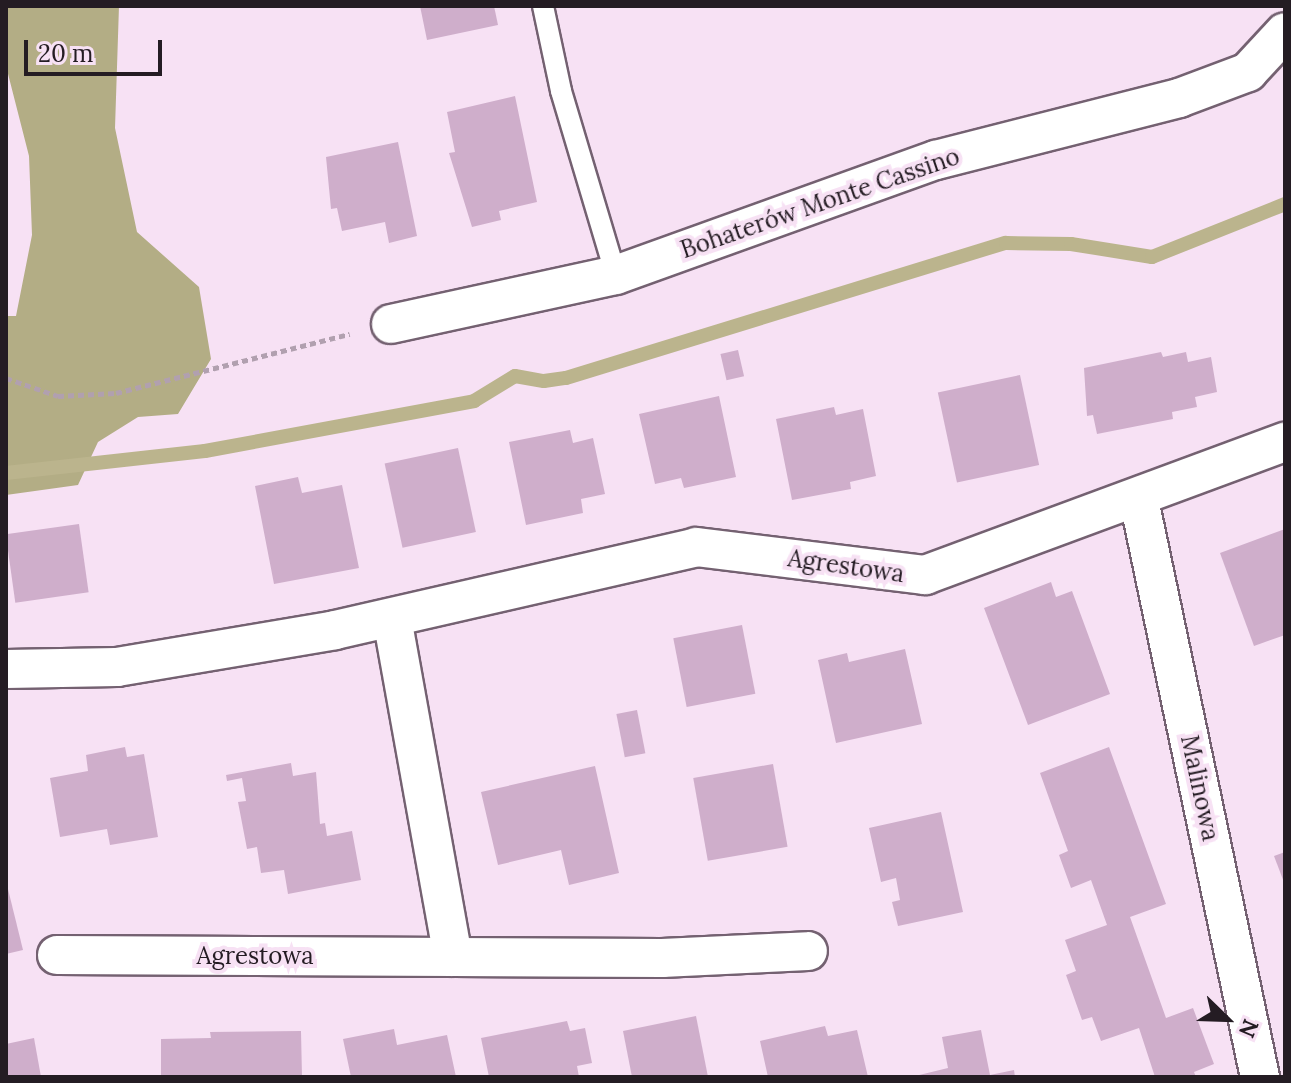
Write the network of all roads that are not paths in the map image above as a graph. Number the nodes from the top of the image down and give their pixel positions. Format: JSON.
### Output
{"nodes":[{"id":1,"x":543,"y":6,"type":"edge"},
{"id":2,"x":1285,"y":32,"type":"edge"},
{"id":3,"x":616,"y":275,"type":"junction"},
{"id":4,"x":391,"y":324,"type":"road end"},
{"id":5,"x":1285,"y":442,"type":"edge"},
{"id":6,"x":1139,"y":500,"type":"junction"},
{"id":7,"x":392,"y":618,"type":"junction"},
{"id":8,"x":6,"y":669,"type":"edge"},
{"id":9,"x":808,"y":951,"type":"dead end"},
{"id":10,"x":57,"y":955,"type":"dead end"},
{"id":11,"x":453,"y":957,"type":"junction"},
{"id":12,"x":1260,"y":1077,"type":"edge"}],
"edges":[{"from":1,"to":3,"type":"lane"},
{"from":2,"to":3,"type":"street","name":"Bohaterów Monte Cassino"},
{"from":3,"to":4,"type":"street","name":"Bohaterów Monte Cassino"},
{"from":5,"to":6,"type":"street","name":"Agrestowa"},
{"from":6,"to":7,"type":"street","name":"Agrestowa"},
{"from":6,"to":12,"type":"street","name":"Malinowa"},
{"from":7,"to":8,"type":"street","name":"Agrestowa"},
{"from":7,"to":11,"type":"street"},
{"from":9,"to":11,"type":"street","name":"Agrestowa"},
{"from":10,"to":11,"type":"street","name":"Agrestowa"}]}
